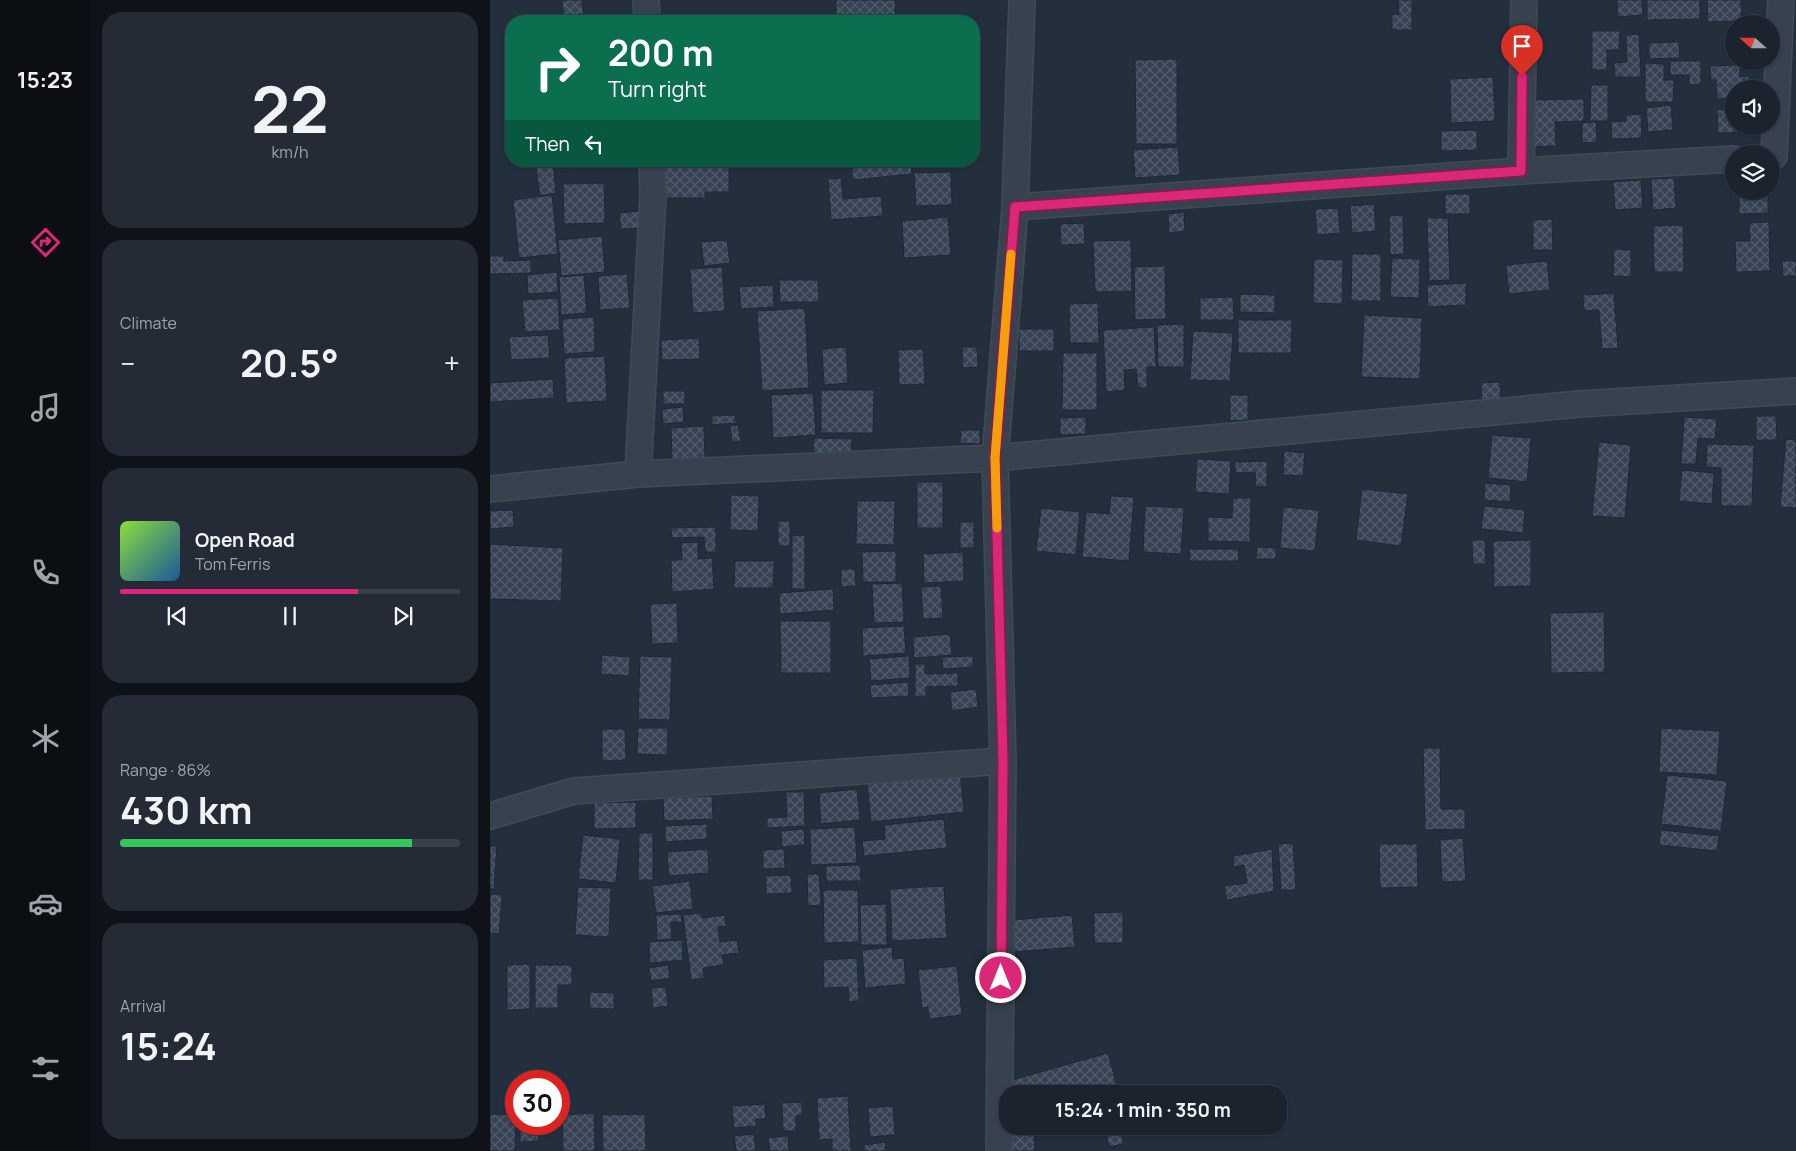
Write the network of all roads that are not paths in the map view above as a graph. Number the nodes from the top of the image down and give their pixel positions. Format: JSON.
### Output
{"nodes":[{"id":1,"x":646,"y":0,"type":"edge"},
{"id":2,"x":1022,"y":0,"type":"edge"},
{"id":3,"x":1524,"y":0,"type":"edge"},
{"id":4,"x":1780,"y":0,"type":"edge"},
{"id":5,"x":646,"y":15,"type":"edge"},
{"id":6,"x":1780,"y":145,"type":"edge"},
{"id":7,"x":1725,"y":159,"type":"edge"},
{"id":8,"x":652,"y":167,"type":"edge"},
{"id":9,"x":1521,"y":171,"type":"junction"},
{"id":10,"x":1015,"y":207,"type":"junction"},
{"id":11,"x":1796,"y":391,"type":"edge"},
{"id":12,"x":995,"y":458,"type":"junction"},
{"id":13,"x":638,"y":474,"type":"junction"},
{"id":14,"x":490,"y":489,"type":"edge"},
{"id":15,"x":1003,"y":761,"type":"junction"},
{"id":16,"x":490,"y":816,"type":"edge"},
{"id":17,"x":999,"y":1151,"type":"edge"}],
"edges":[{"from":1,"to":5,"type":"street"},
{"from":2,"to":10,"type":"street"},
{"from":3,"to":9,"type":"street"},
{"from":4,"to":6,"type":"street"},
{"from":7,"to":9,"type":"street"},
{"from":8,"to":13,"type":"street"},
{"from":9,"to":10,"type":"street"},
{"from":10,"to":12,"type":"street"},
{"from":11,"to":12,"type":"street"},
{"from":12,"to":13,"type":"street"},
{"from":12,"to":15,"type":"street"},
{"from":13,"to":14,"type":"street"},
{"from":15,"to":16,"type":"street"},
{"from":15,"to":17,"type":"street"}]}
